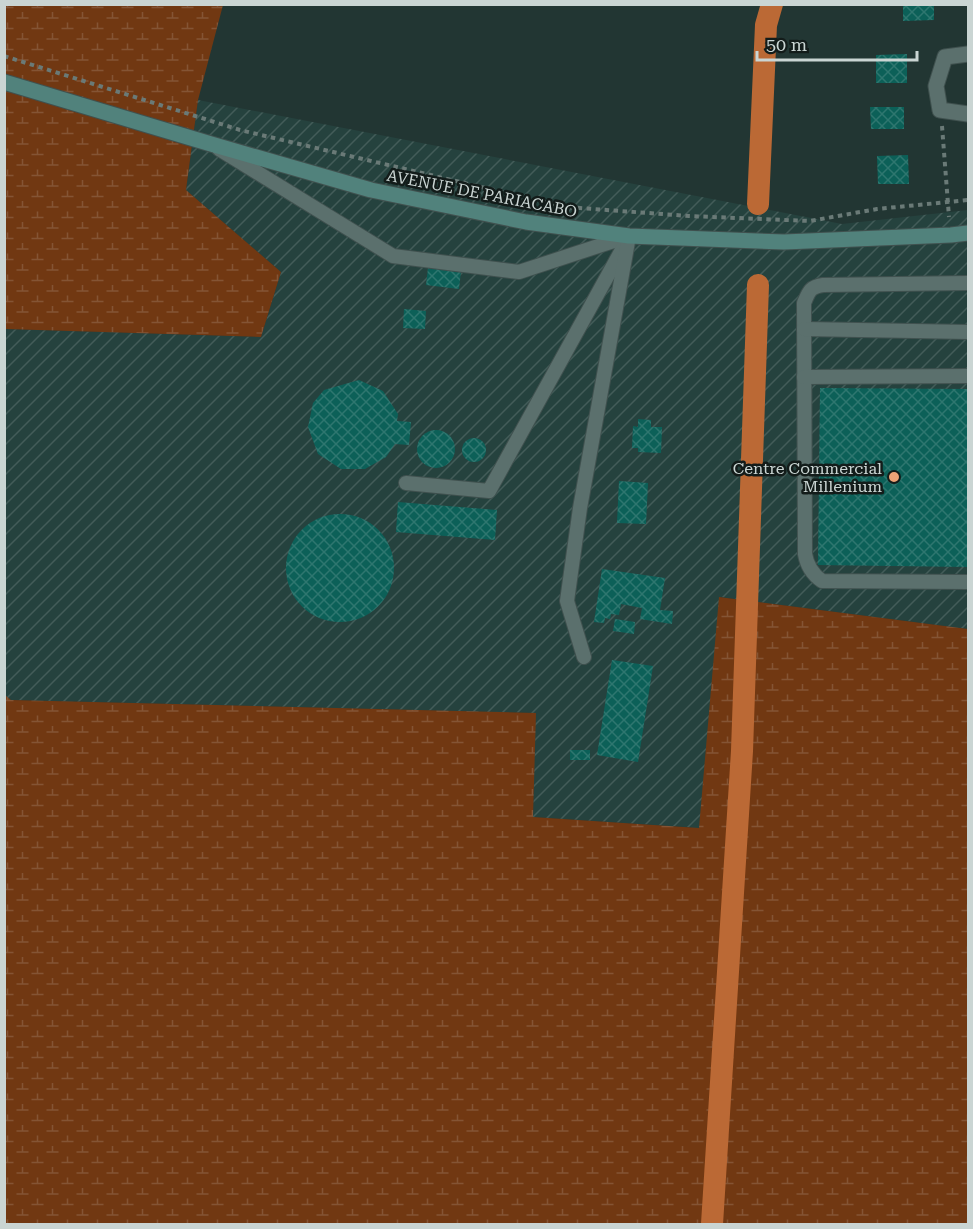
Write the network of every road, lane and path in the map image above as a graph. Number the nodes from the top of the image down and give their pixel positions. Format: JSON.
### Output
{"nodes":[{"id":1,"x":969,"y":54,"type":"edge"},
{"id":2,"x":4,"y":56,"type":"edge"},
{"id":3,"x":4,"y":82,"type":"edge"},
{"id":4,"x":940,"y":110,"type":"junction"},
{"id":5,"x":969,"y":114,"type":"edge"},
{"id":6,"x":211,"y":144,"type":"junction"},
{"id":7,"x":969,"y":200,"type":"edge"},
{"id":8,"x":948,"y":202,"type":"junction"},
{"id":9,"x":969,"y":233,"type":"edge"},
{"id":10,"x":951,"y":235,"type":"junction"},
{"id":11,"x":629,"y":236,"type":"junction"},
{"id":12,"x":969,"y":282,"type":"edge"},
{"id":13,"x":804,"y":330,"type":"junction"},
{"id":14,"x":969,"y":332,"type":"edge"},
{"id":15,"x":969,"y":376,"type":"edge"},
{"id":16,"x":804,"y":377,"type":"junction"},
{"id":17,"x":406,"y":483,"type":"dead end"},
{"id":18,"x":969,"y":582,"type":"edge"},
{"id":19,"x":584,"y":657,"type":"dead end"}],
"edges":[{"from":1,"to":4,"type":"street"},
{"from":2,"to":8,"type":"path"},
{"from":3,"to":6,"type":"main road","name":"AVENUE DE PARIACABO"},
{"from":4,"to":5,"type":"street"},
{"from":4,"to":8,"type":"path"},
{"from":6,"to":11,"type":"main road","name":"AVENUE DE PARIACABO"},
{"from":6,"to":11,"type":"lane"},
{"from":7,"to":8,"type":"path"},
{"from":8,"to":10,"type":"path"},
{"from":9,"to":10,"type":"main road","name":"AVENUE DE PARIACABO"},
{"from":10,"to":11,"type":"main road","name":"AVENUE DE PARIACABO"},
{"from":11,"to":17,"type":"lane"},
{"from":11,"to":19,"type":"lane"},
{"from":12,"to":13,"type":"lane"},
{"from":13,"to":14,"type":"lane"},
{"from":13,"to":16,"type":"lane"},
{"from":15,"to":16,"type":"lane"},
{"from":16,"to":18,"type":"lane"}]}
